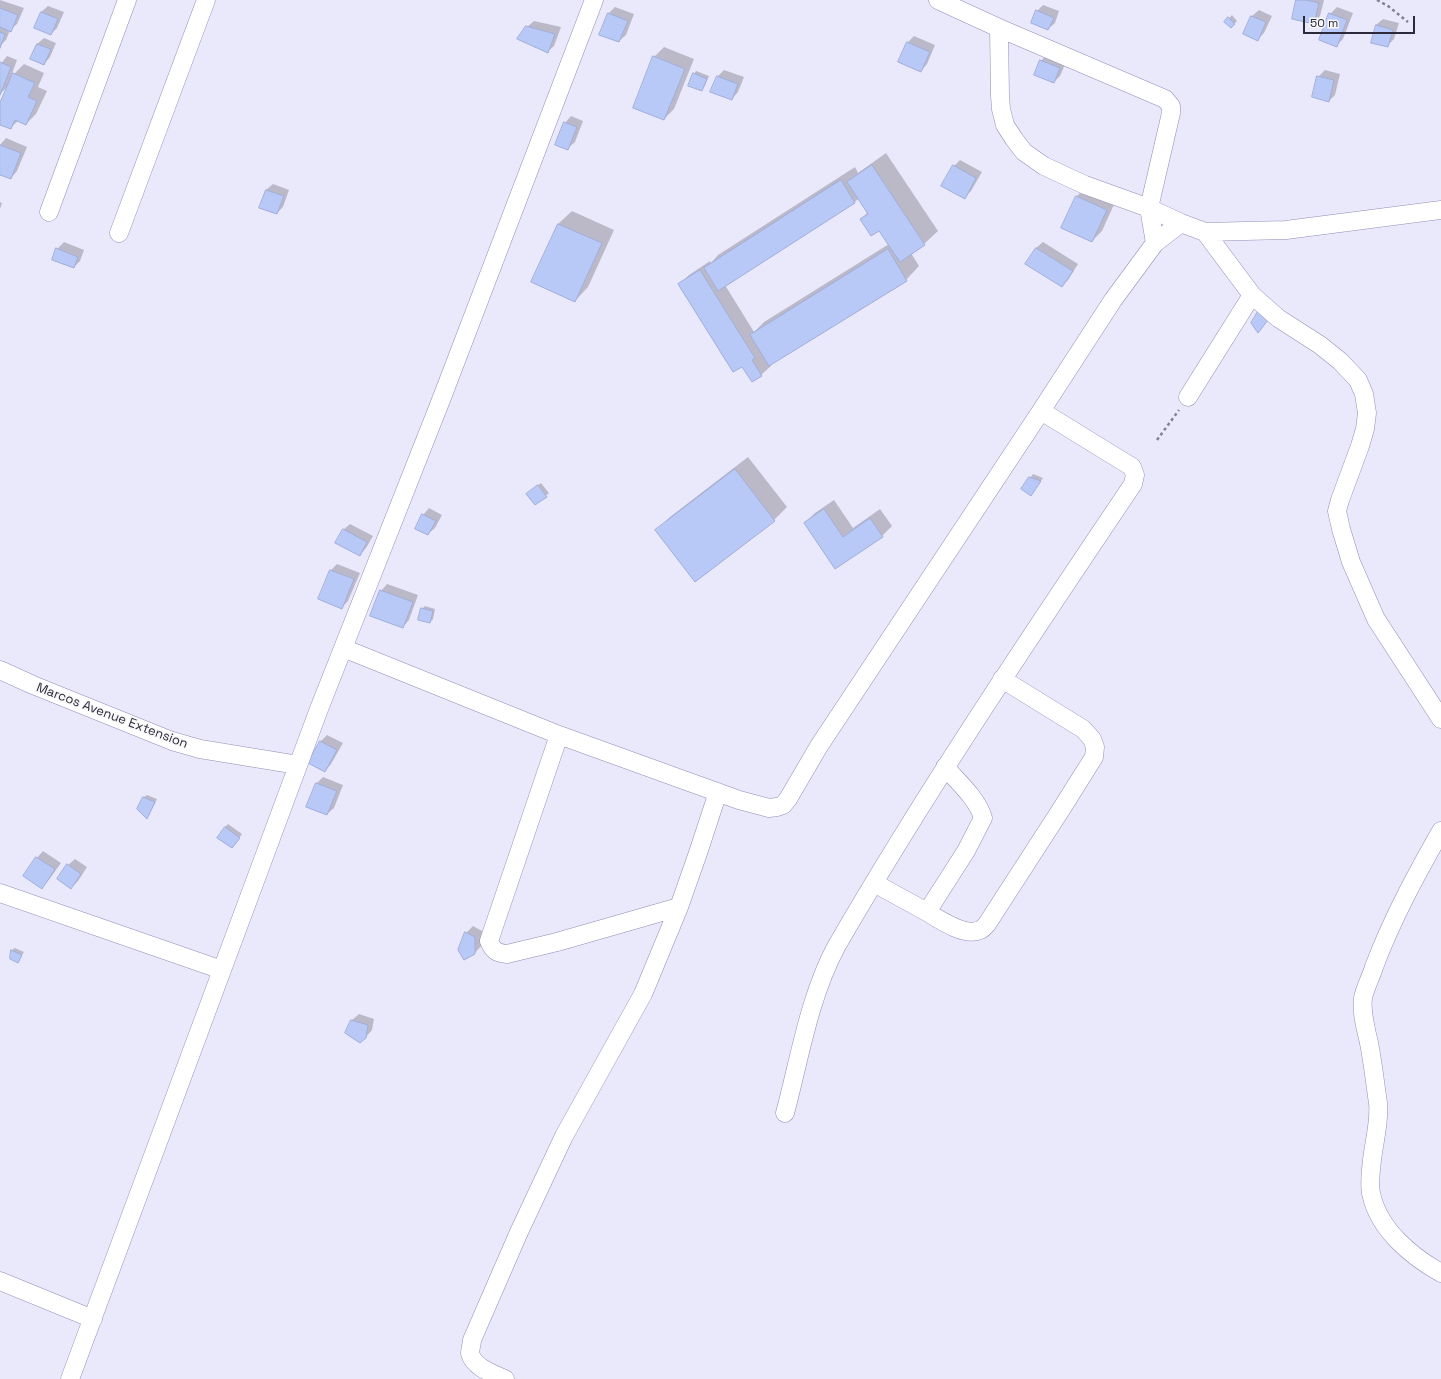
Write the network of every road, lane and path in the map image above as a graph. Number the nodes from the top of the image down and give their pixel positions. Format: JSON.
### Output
{"nodes":[{"id":1,"x":127,"y":0,"type":"edge"},
{"id":2,"x":206,"y":0,"type":"edge"},
{"id":3,"x":594,"y":0,"type":"edge"},
{"id":4,"x":938,"y":0,"type":"edge"},
{"id":5,"x":1377,"y":0,"type":"edge"},
{"id":6,"x":1408,"y":22,"type":"dead end"},
{"id":7,"x":999,"y":28,"type":"junction"},
{"id":8,"x":1149,"y":208,"type":"junction"},
{"id":9,"x":1441,"y":210,"type":"edge"},
{"id":10,"x":49,"y":212,"type":"dead end"},
{"id":11,"x":1181,"y":223,"type":"junction"},
{"id":12,"x":119,"y":232,"type":"dead end"},
{"id":13,"x":1205,"y":232,"type":"junction"},
{"id":14,"x":1155,"y":243,"type":"junction"},
{"id":15,"x":1252,"y":294,"type":"junction"},
{"id":16,"x":1188,"y":397,"type":"joint"},
{"id":17,"x":1041,"y":411,"type":"junction"},
{"id":18,"x":1157,"y":440,"type":"dead end"},
{"id":19,"x":343,"y":648,"type":"junction"},
{"id":20,"x":0,"y":670,"type":"edge"},
{"id":21,"x":1002,"y":679,"type":"junction"},
{"id":22,"x":1441,"y":719,"type":"edge"},
{"id":23,"x":559,"y":735,"type":"junction"},
{"id":24,"x":298,"y":765,"type":"junction"},
{"id":25,"x":945,"y":767,"type":"junction"},
{"id":26,"x":718,"y":792,"type":"junction"},
{"id":27,"x":1441,"y":831,"type":"edge"},
{"id":28,"x":874,"y":883,"type":"junction"},
{"id":29,"x":0,"y":893,"type":"edge"},
{"id":30,"x":679,"y":907,"type":"junction"},
{"id":31,"x":927,"y":912,"type":"junction"},
{"id":32,"x":222,"y":970,"type":"junction"},
{"id":33,"x":785,"y":1113,"type":"dead end"},
{"id":34,"x":1441,"y":1273,"type":"edge"},
{"id":35,"x":0,"y":1281,"type":"edge"},
{"id":36,"x":93,"y":1319,"type":"junction"},
{"id":37,"x":70,"y":1379,"type":"edge"},
{"id":38,"x":505,"y":1379,"type":"edge"}],
"edges":[{"from":1,"to":10,"type":"street"},
{"from":2,"to":12,"type":"street"},
{"from":3,"to":19,"type":"street"},
{"from":4,"to":7,"type":"street"},
{"from":5,"to":6,"type":"path"},
{"from":7,"to":8,"type":"street"},
{"from":7,"to":8,"type":"street"},
{"from":8,"to":11,"type":"street"},
{"from":8,"to":14,"type":"street"},
{"from":9,"to":13,"type":"street"},
{"from":11,"to":13,"type":"street"},
{"from":11,"to":14,"type":"street"},
{"from":13,"to":15,"type":"street"},
{"from":14,"to":17,"type":"street"},
{"from":15,"to":16,"type":"street"},
{"from":15,"to":22,"type":"street"},
{"from":16,"to":18,"type":"path"},
{"from":17,"to":21,"type":"street"},
{"from":17,"to":26,"type":"street"},
{"from":19,"to":23,"type":"street"},
{"from":19,"to":24,"type":"street"},
{"from":20,"to":24,"type":"street","name":"Marcos Avenue Extension"},
{"from":21,"to":25,"type":"street"},
{"from":21,"to":31,"type":"street"},
{"from":23,"to":26,"type":"street"},
{"from":23,"to":30,"type":"street"},
{"from":24,"to":32,"type":"street"},
{"from":25,"to":28,"type":"street"},
{"from":25,"to":31,"type":"street"},
{"from":26,"to":30,"type":"street"},
{"from":27,"to":34,"type":"street"},
{"from":28,"to":31,"type":"street"},
{"from":28,"to":33,"type":"street"},
{"from":29,"to":32,"type":"street"},
{"from":30,"to":38,"type":"street"},
{"from":32,"to":36,"type":"street"},
{"from":35,"to":36,"type":"street"},
{"from":36,"to":37,"type":"street"}]}
